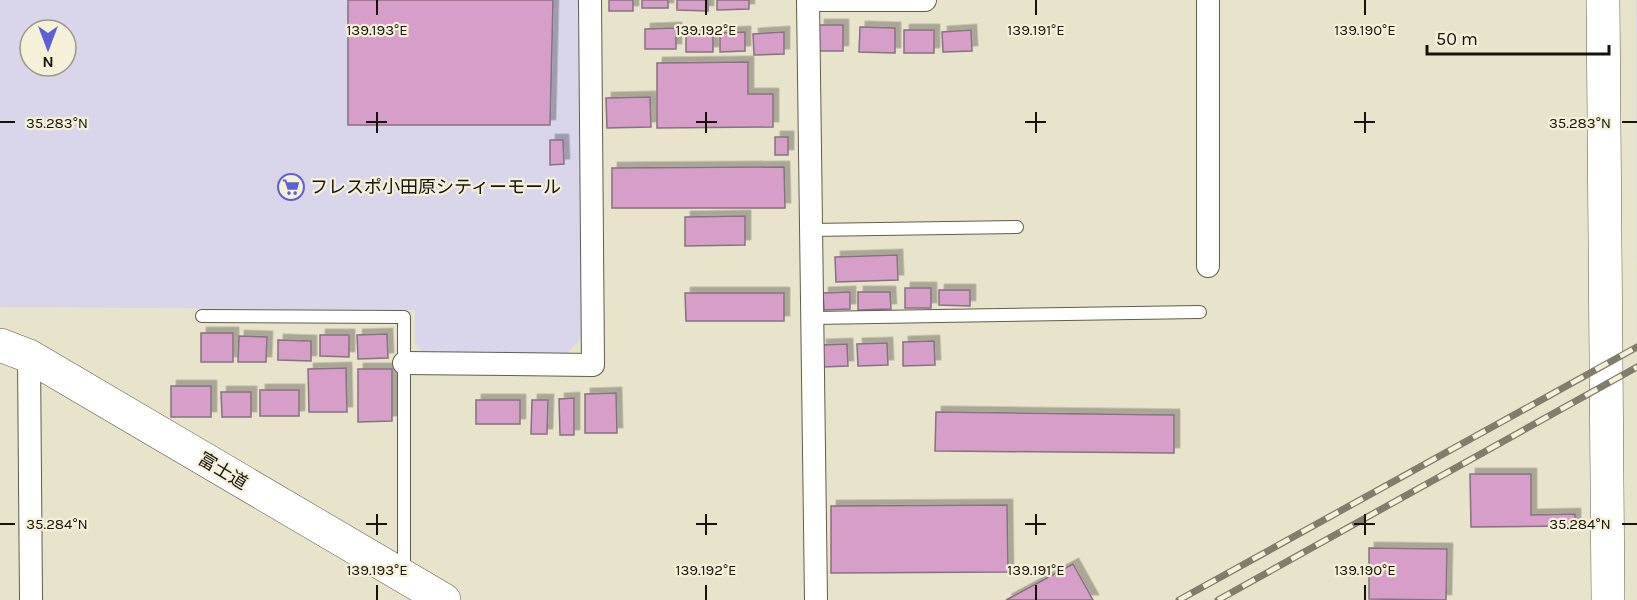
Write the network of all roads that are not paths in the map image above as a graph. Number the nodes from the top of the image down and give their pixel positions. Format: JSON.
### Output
{"nodes":[{"id":1,"x":590,"y":0,"type":"edge"},
{"id":2,"x":808,"y":0,"type":"edge"},
{"id":3,"x":925,"y":0,"type":"edge"},
{"id":4,"x":1208,"y":0,"type":"edge"},
{"id":5,"x":1603,"y":0,"type":"edge"},
{"id":6,"x":1017,"y":226,"type":"dead end"},
{"id":7,"x":811,"y":230,"type":"junction"},
{"id":8,"x":1208,"y":266,"type":"dead end"},
{"id":9,"x":1200,"y":312,"type":"dead end"},
{"id":10,"x":202,"y":316,"type":"dead end"},
{"id":11,"x":813,"y":318,"type":"junction"},
{"id":12,"x":14,"y":350,"type":"edge"},
{"id":13,"x":404,"y":363,"type":"junction"},
{"id":14,"x":404,"y":578,"type":"junction"},
{"id":15,"x":437,"y":598,"type":"edge"},
{"id":16,"x":31,"y":600,"type":"edge"},
{"id":17,"x":816,"y":600,"type":"edge"},
{"id":18,"x":1608,"y":600,"type":"edge"}],
"edges":[{"from":1,"to":13,"type":"street"},
{"from":2,"to":3,"type":"street"},
{"from":2,"to":7,"type":"street"},
{"from":4,"to":8,"type":"street"},
{"from":5,"to":18,"type":"street"},
{"from":6,"to":7,"type":"lane"},
{"from":7,"to":11,"type":"street"},
{"from":9,"to":11,"type":"lane"},
{"from":10,"to":13,"type":"lane"},
{"from":11,"to":17,"type":"street"},
{"from":12,"to":14,"type":"street","name":"富士道"},
{"from":12,"to":16,"type":"street"},
{"from":13,"to":14,"type":"lane"},
{"from":14,"to":15,"type":"street","name":"富士道"}]}
